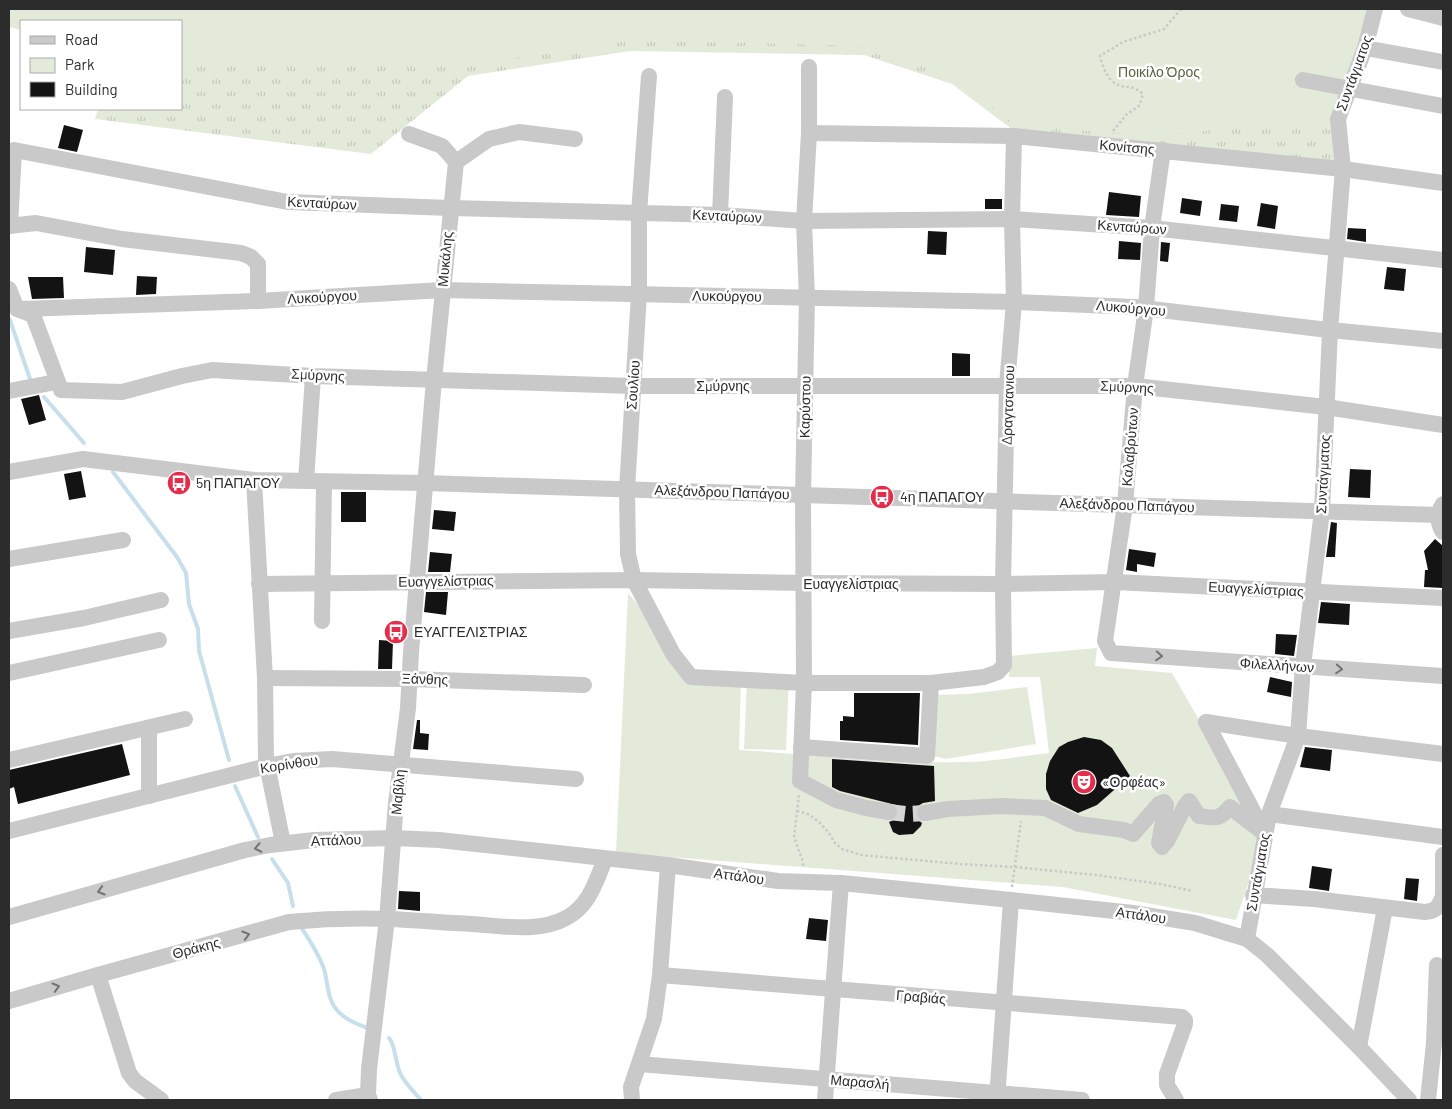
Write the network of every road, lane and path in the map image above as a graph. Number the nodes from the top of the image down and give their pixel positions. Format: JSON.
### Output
{"nodes":[{"id":1,"x":1181,"y":9,"type":"edge"},
{"id":2,"x":1375,"y":9,"type":"edge"},
{"id":3,"x":1408,"y":9,"type":"edge"},
{"id":4,"x":1443,"y":18,"type":"edge"},
{"id":5,"x":1366,"y":48,"type":"junction"},
{"id":6,"x":1443,"y":62,"type":"edge"},
{"id":7,"x":809,"y":67,"type":"dead end"},
{"id":8,"x":649,"y":76,"type":"dead end"},
{"id":9,"x":1303,"y":80,"type":"dead end"},
{"id":10,"x":1350,"y":89,"type":"junction"},
{"id":11,"x":725,"y":97,"type":"dead end"},
{"id":12,"x":1443,"y":106,"type":"edge"},
{"id":13,"x":809,"y":133,"type":"junction"},
{"id":14,"x":410,"y":134,"type":"dead end"},
{"id":15,"x":1014,"y":136,"type":"junction"},
{"id":16,"x":575,"y":140,"type":"dead end"},
{"id":17,"x":1103,"y":144,"type":"junction"},
{"id":18,"x":1163,"y":150,"type":"junction"},
{"id":19,"x":456,"y":162,"type":"junction"},
{"id":20,"x":1343,"y":169,"type":"junction"},
{"id":21,"x":1443,"y":183,"type":"edge"},
{"id":22,"x":450,"y":208,"type":"junction"},
{"id":23,"x":639,"y":214,"type":"junction"},
{"id":24,"x":720,"y":215,"type":"junction"},
{"id":25,"x":1012,"y":219,"type":"junction"},
{"id":26,"x":804,"y":221,"type":"junction"},
{"id":27,"x":9,"y":226,"type":"edge"},
{"id":28,"x":1152,"y":228,"type":"junction"},
{"id":29,"x":1338,"y":248,"type":"junction"},
{"id":30,"x":1443,"y":260,"type":"edge"},
{"id":31,"x":9,"y":289,"type":"edge"},
{"id":32,"x":442,"y":290,"type":"junction"},
{"id":33,"x":639,"y":294,"type":"junction"},
{"id":34,"x":807,"y":298,"type":"junction"},
{"id":35,"x":258,"y":301,"type":"junction"},
{"id":36,"x":1014,"y":302,"type":"junction"},
{"id":37,"x":1146,"y":308,"type":"junction"},
{"id":38,"x":13,"y":310,"type":"edge"},
{"id":39,"x":1330,"y":330,"type":"junction"},
{"id":40,"x":1443,"y":341,"type":"edge"},
{"id":41,"x":313,"y":376,"type":"junction"},
{"id":42,"x":434,"y":380,"type":"junction"},
{"id":43,"x":56,"y":382,"type":"junction"},
{"id":44,"x":805,"y":385,"type":"junction"},
{"id":45,"x":633,"y":386,"type":"junction"},
{"id":46,"x":1007,"y":386,"type":"junction"},
{"id":47,"x":1135,"y":386,"type":"junction"},
{"id":48,"x":9,"y":391,"type":"edge"},
{"id":49,"x":1326,"y":407,"type":"junction"},
{"id":50,"x":1443,"y":424,"type":"edge"},
{"id":51,"x":9,"y":472,"type":"edge"},
{"id":52,"x":254,"y":480,"type":"junction"},
{"id":53,"x":306,"y":481,"type":"junction"},
{"id":54,"x":324,"y":482,"type":"junction"},
{"id":55,"x":425,"y":483,"type":"junction"},
{"id":56,"x":627,"y":489,"type":"junction"},
{"id":57,"x":803,"y":495,"type":"junction"},
{"id":58,"x":1006,"y":501,"type":"junction"},
{"id":59,"x":1126,"y":505,"type":"junction"},
{"id":60,"x":1441,"y":509,"type":"edge"},
{"id":61,"x":1322,"y":511,"type":"junction"},
{"id":62,"x":1443,"y":532,"type":"edge"},
{"id":63,"x":123,"y":540,"type":"dead end"},
{"id":64,"x":9,"y":559,"type":"edge"},
{"id":65,"x":634,"y":580,"type":"junction"},
{"id":66,"x":417,"y":582,"type":"junction"},
{"id":67,"x":1114,"y":582,"type":"junction"},
{"id":68,"x":323,"y":583,"type":"junction"},
{"id":69,"x":805,"y":583,"type":"junction"},
{"id":70,"x":259,"y":584,"type":"junction"},
{"id":71,"x":1003,"y":584,"type":"junction"},
{"id":72,"x":1313,"y":592,"type":"junction"},
{"id":73,"x":1443,"y":598,"type":"edge"},
{"id":74,"x":160,"y":600,"type":"dead end"},
{"id":75,"x":322,"y":621,"type":"dead end"},
{"id":76,"x":9,"y":631,"type":"edge"},
{"id":77,"x":159,"y":640,"type":"dead end"},
{"id":78,"x":1111,"y":653,"type":"joint"},
{"id":79,"x":1303,"y":666,"type":"junction"},
{"id":80,"x":9,"y":673,"type":"edge"},
{"id":81,"x":1443,"y":676,"type":"edge"},
{"id":82,"x":265,"y":678,"type":"junction"},
{"id":83,"x":410,"y":678,"type":"junction"},
{"id":84,"x":804,"y":683,"type":"junction"},
{"id":85,"x":931,"y":683,"type":"junction"},
{"id":86,"x":584,"y":685,"type":"dead end"},
{"id":87,"x":185,"y":719,"type":"dead end"},
{"id":88,"x":149,"y":728,"type":"junction"},
{"id":89,"x":1298,"y":736,"type":"junction"},
{"id":90,"x":801,"y":747,"type":"junction"},
{"id":91,"x":1443,"y":754,"type":"edge"},
{"id":92,"x":9,"y":760,"type":"edge"},
{"id":93,"x":400,"y":764,"type":"junction"},
{"id":94,"x":267,"y":766,"type":"junction"},
{"id":95,"x":576,"y":779,"type":"dead end"},
{"id":96,"x":800,"y":780,"type":"junction"},
{"id":97,"x":149,"y":796,"type":"junction"},
{"id":98,"x":1023,"y":807,"type":"junction"},
{"id":99,"x":798,"y":811,"type":"junction"},
{"id":100,"x":889,"y":812,"type":"tunnel mouth"},
{"id":101,"x":925,"y":813,"type":"tunnel mouth"},
{"id":102,"x":1269,"y":814,"type":"junction"},
{"id":103,"x":9,"y":831,"type":"edge"},
{"id":104,"x":1265,"y":834,"type":"junction"},
{"id":105,"x":1443,"y":837,"type":"edge"},
{"id":106,"x":394,"y":838,"type":"junction"},
{"id":107,"x":283,"y":843,"type":"junction"},
{"id":108,"x":1443,"y":855,"type":"edge"},
{"id":109,"x":605,"y":859,"type":"junction"},
{"id":110,"x":668,"y":865,"type":"junction"},
{"id":111,"x":1014,"y":867,"type":"junction"},
{"id":112,"x":801,"y":882,"type":"junction"},
{"id":113,"x":842,"y":883,"type":"junction"},
{"id":114,"x":1193,"y":891,"type":"dead end"},
{"id":115,"x":1253,"y":895,"type":"junction"},
{"id":116,"x":1443,"y":896,"type":"edge"},
{"id":117,"x":1011,"y":900,"type":"junction"},
{"id":118,"x":1386,"y":908,"type":"junction"},
{"id":119,"x":9,"y":917,"type":"edge"},
{"id":120,"x":387,"y":919,"type":"junction"},
{"id":121,"x":1247,"y":939,"type":"junction"},
{"id":122,"x":1437,"y":965,"type":"dead end"},
{"id":123,"x":98,"y":975,"type":"junction"},
{"id":124,"x":660,"y":975,"type":"junction"},
{"id":125,"x":834,"y":990,"type":"junction"},
{"id":126,"x":9,"y":1001,"type":"edge"},
{"id":127,"x":1003,"y":1003,"type":"junction"},
{"id":128,"x":1359,"y":1047,"type":"junction"},
{"id":129,"x":639,"y":1064,"type":"junction"},
{"id":130,"x":827,"y":1080,"type":"junction"},
{"id":131,"x":369,"y":1097,"type":"edge"},
{"id":132,"x":997,"y":1097,"type":"edge"},
{"id":133,"x":161,"y":1100,"type":"edge"},
{"id":134,"x":336,"y":1100,"type":"edge"},
{"id":135,"x":632,"y":1100,"type":"edge"},
{"id":136,"x":825,"y":1100,"type":"edge"},
{"id":137,"x":1082,"y":1100,"type":"edge"},
{"id":138,"x":1176,"y":1100,"type":"edge"},
{"id":139,"x":1409,"y":1100,"type":"edge"},
{"id":140,"x":1428,"y":1100,"type":"edge"}],
"edges":[{"from":1,"to":17,"type":"path"},
{"from":2,"to":5,"type":"street","name":"Συντάγματος"},
{"from":3,"to":4,"type":"street"},
{"from":5,"to":6,"type":"street"},
{"from":5,"to":10,"type":"street","name":"Συντάγματος"},
{"from":7,"to":13,"type":"street","name":"Καρύστου"},
{"from":8,"to":23,"type":"street","name":"Σουλίου"},
{"from":9,"to":10,"type":"street"},
{"from":10,"to":12,"type":"street"},
{"from":10,"to":20,"type":"street","name":"Συντάγματος"},
{"from":11,"to":24,"type":"street"},
{"from":13,"to":15,"type":"street","name":"Κονίτσης"},
{"from":13,"to":26,"type":"street","name":"Καρύστου"},
{"from":14,"to":19,"type":"street"},
{"from":15,"to":17,"type":"street","name":"Κονίτσης"},
{"from":15,"to":25,"type":"street","name":"Δραγτσανιου"},
{"from":16,"to":19,"type":"street"},
{"from":17,"to":18,"type":"street","name":"Κονίτσης"},
{"from":18,"to":20,"type":"street","name":"Κονίτσης"},
{"from":18,"to":28,"type":"street","name":"Καλαβρύτων"},
{"from":19,"to":22,"type":"street","name":"Μυκάλης"},
{"from":20,"to":21,"type":"street","name":"Κονίτσης"},
{"from":20,"to":29,"type":"street","name":"Συντάγματος"},
{"from":22,"to":23,"type":"street","name":"Κενταύρων"},
{"from":22,"to":27,"type":"street","name":"Κενταύρων"},
{"from":22,"to":32,"type":"street","name":"Μυκάλης"},
{"from":23,"to":24,"type":"street","name":"Κενταύρων"},
{"from":23,"to":33,"type":"street","name":"Σουλίου"},
{"from":24,"to":26,"type":"street","name":"Κενταύρων"},
{"from":25,"to":26,"type":"street","name":"Κενταύρων"},
{"from":25,"to":28,"type":"street","name":"Κενταύρων"},
{"from":25,"to":36,"type":"street","name":"Δραγτσανιου"},
{"from":26,"to":34,"type":"street","name":"Καρύστου"},
{"from":27,"to":35,"type":"street"},
{"from":28,"to":29,"type":"street","name":"Κενταύρων"},
{"from":28,"to":37,"type":"street","name":"Καλαβρύτων"},
{"from":29,"to":30,"type":"street","name":"Κενταύρων"},
{"from":29,"to":39,"type":"street","name":"Συντάγματος"},
{"from":31,"to":38,"type":"street"},
{"from":32,"to":33,"type":"street","name":"Λυκούργου"},
{"from":32,"to":35,"type":"street","name":"Λυκούργου"},
{"from":32,"to":42,"type":"street","name":"Μυκάλης"},
{"from":33,"to":34,"type":"street","name":"Λυκούργου"},
{"from":33,"to":45,"type":"street","name":"Σουλίου"},
{"from":34,"to":36,"type":"street","name":"Λυκούργου"},
{"from":34,"to":44,"type":"street","name":"Καρύστου"},
{"from":35,"to":38,"type":"street","name":"Λυκούργου"},
{"from":36,"to":37,"type":"street","name":"Λυκούργου"},
{"from":36,"to":46,"type":"street","name":"Δραγτσανιου"},
{"from":37,"to":39,"type":"street","name":"Λυκούργου"},
{"from":37,"to":47,"type":"street","name":"Καλαβρύτων"},
{"from":38,"to":43,"type":"street"},
{"from":39,"to":40,"type":"street","name":"Λυκούργου"},
{"from":39,"to":49,"type":"street","name":"Συντάγματος"},
{"from":41,"to":42,"type":"street","name":"Σμύρνης"},
{"from":41,"to":43,"type":"street","name":"Σμύρνης"},
{"from":41,"to":53,"type":"street"},
{"from":42,"to":45,"type":"street","name":"Σμύρνης"},
{"from":42,"to":55,"type":"street","name":"Μυκάλης"},
{"from":43,"to":48,"type":"street"},
{"from":44,"to":45,"type":"street","name":"Σμύρνης"},
{"from":44,"to":46,"type":"street","name":"Σμύρνης"},
{"from":44,"to":57,"type":"street","name":"Καρύστου"},
{"from":45,"to":56,"type":"street","name":"Σουλίου"},
{"from":46,"to":47,"type":"street","name":"Σμύρνης"},
{"from":46,"to":58,"type":"street","name":"Δραγτσανιου"},
{"from":47,"to":49,"type":"street","name":"Σμύρνης"},
{"from":47,"to":59,"type":"street","name":"Καλαβρύτων"},
{"from":49,"to":50,"type":"street","name":"Σμύρνης"},
{"from":49,"to":61,"type":"street","name":"Συντάγματος"},
{"from":51,"to":52,"type":"street","name":"Αλεξάνδρου Παπάγου"},
{"from":52,"to":53,"type":"street","name":"Αλεξάνδρου Παπάγου"},
{"from":52,"to":70,"type":"street"},
{"from":53,"to":54,"type":"street","name":"Αλεξάνδρου Παπάγου"},
{"from":54,"to":55,"type":"street","name":"Αλεξάνδρου Παπάγου"},
{"from":54,"to":68,"type":"street"},
{"from":55,"to":56,"type":"street","name":"Αλεξάνδρου Παπάγου"},
{"from":55,"to":66,"type":"street","name":"Μαβίλη"},
{"from":56,"to":57,"type":"street","name":"Αλεξάνδρου Παπάγου"},
{"from":56,"to":65,"type":"street","name":"Σουλίου"},
{"from":57,"to":58,"type":"street","name":"Αλεξάνδρου Παπάγου"},
{"from":57,"to":69,"type":"street","name":"Καρύστου"},
{"from":58,"to":59,"type":"street","name":"Αλεξάνδρου Παπάγου"},
{"from":58,"to":71,"type":"street","name":"Δραγτσανιου"},
{"from":59,"to":61,"type":"street","name":"Αλεξάνδρου Παπάγου"},
{"from":59,"to":67,"type":"street","name":"Καλαβρύτων"},
{"from":60,"to":61,"type":"street","name":"Αλεξάνδρου Παπάγου"},
{"from":60,"to":62,"type":"street","name":"Αλεξάνδρου Παπάγου"},
{"from":61,"to":72,"type":"street","name":"Συντάγματος"},
{"from":63,"to":64,"type":"street"},
{"from":65,"to":66,"type":"street","name":"Ευαγγελίστριας"},
{"from":65,"to":69,"type":"street","name":"Ευαγγελίστριας"},
{"from":65,"to":84,"type":"street","name":"Σουλίου"},
{"from":66,"to":68,"type":"street","name":"Ευαγγελίστριας"},
{"from":66,"to":83,"type":"street","name":"Μαβίλη"},
{"from":67,"to":71,"type":"street","name":"Ευαγγελίστριας"},
{"from":67,"to":72,"type":"street","name":"Ευαγγελίστριας"},
{"from":67,"to":78,"type":"street","name":"Καλαβρύτων"},
{"from":68,"to":70,"type":"street","name":"Ευαγγελίστριας"},
{"from":68,"to":75,"type":"street"},
{"from":69,"to":71,"type":"street","name":"Ευαγγελίστριας"},
{"from":69,"to":84,"type":"street","name":"Καρύστου"},
{"from":70,"to":82,"type":"street"},
{"from":71,"to":85,"type":"street","name":"Δραγτσανιου"},
{"from":72,"to":73,"type":"street","name":"Ευαγγελίστριας"},
{"from":72,"to":79,"type":"street","name":"Συντάγματος"},
{"from":74,"to":76,"type":"street"},
{"from":77,"to":80,"type":"street"},
{"from":78,"to":79,"type":"street","name":"Φιλελλήνων","one_way":true},
{"from":79,"to":81,"type":"street","name":"Φιλελλήνων","one_way":true},
{"from":79,"to":89,"type":"street","name":"Συντάγματος"},
{"from":82,"to":83,"type":"street","name":"Ξάνθης"},
{"from":82,"to":94,"type":"street"},
{"from":83,"to":86,"type":"street","name":"Ξάνθης"},
{"from":83,"to":93,"type":"street","name":"Μαβίλη"},
{"from":84,"to":85,"type":"street"},
{"from":84,"to":90,"type":"street","name":"Καρύστου"},
{"from":85,"to":90,"type":"street"},
{"from":87,"to":88,"type":"street"},
{"from":88,"to":92,"type":"street"},
{"from":88,"to":97,"type":"street"},
{"from":89,"to":91,"type":"street"},
{"from":89,"to":102,"type":"street","name":"Συντάγματος"},
{"from":89,"to":104,"type":"street"},
{"from":90,"to":96,"type":"street","name":"Καρύστου"},
{"from":93,"to":94,"type":"street","name":"Κορίνθου"},
{"from":93,"to":95,"type":"street","name":"Κορίνθου"},
{"from":93,"to":106,"type":"street","name":"Μαβίλη"},
{"from":94,"to":97,"type":"street","name":"Κορίνθου"},
{"from":94,"to":107,"type":"street"},
{"from":96,"to":99,"type":"path"},
{"from":96,"to":100,"type":"street"},
{"from":97,"to":103,"type":"street","name":"Κορίνθου"},
{"from":98,"to":101,"type":"street"},
{"from":98,"to":104,"type":"street"},
{"from":98,"to":111,"type":"path"},
{"from":99,"to":111,"type":"path"},
{"from":99,"to":112,"type":"path"},
{"from":102,"to":104,"type":"street","name":"Συντάγματος"},
{"from":102,"to":105,"type":"street"},
{"from":104,"to":115,"type":"street","name":"Συντάγματος"},
{"from":106,"to":107,"type":"street","name":"Αττάλου"},
{"from":106,"to":109,"type":"street","name":"Αττάλου"},
{"from":106,"to":120,"type":"street","name":"Μαβίλη"},
{"from":107,"to":119,"type":"street","name":"Αττάλου","one_way":true},
{"from":108,"to":116,"type":"street"},
{"from":109,"to":110,"type":"street","name":"Αττάλου"},
{"from":109,"to":120,"type":"street","name":"Θράκης"},
{"from":110,"to":112,"type":"street","name":"Αττάλου"},
{"from":110,"to":124,"type":"street"},
{"from":111,"to":114,"type":"path"},
{"from":111,"to":117,"type":"path"},
{"from":112,"to":113,"type":"street","name":"Αττάλου"},
{"from":113,"to":117,"type":"street","name":"Αττάλου"},
{"from":113,"to":125,"type":"street"},
{"from":115,"to":118,"type":"street"},
{"from":115,"to":121,"type":"street","name":"Συντάγματος"},
{"from":116,"to":118,"type":"street"},
{"from":117,"to":121,"type":"street","name":"Αττάλου"},
{"from":117,"to":127,"type":"street"},
{"from":118,"to":128,"type":"street"},
{"from":123,"to":120,"type":"street","name":"Θράκης","one_way":true},
{"from":120,"to":131,"type":"street","name":"Μαβίλη"},
{"from":121,"to":128,"type":"street","name":"Αττάλου"},
{"from":122,"to":140,"type":"street"},
{"from":126,"to":123,"type":"street","name":"Θράκης","one_way":true},
{"from":123,"to":133,"type":"street"},
{"from":124,"to":125,"type":"street","name":"Γραβιάς"},
{"from":124,"to":129,"type":"street"},
{"from":125,"to":127,"type":"street","name":"Γραβιάς"},
{"from":125,"to":130,"type":"street"},
{"from":127,"to":132,"type":"street"},
{"from":127,"to":138,"type":"street","name":"Γραβιάς"},
{"from":128,"to":139,"type":"street","name":"Αττάλου"},
{"from":129,"to":130,"type":"street","name":"Μαρασλή"},
{"from":129,"to":135,"type":"street"},
{"from":130,"to":132,"type":"street","name":"Μαρασλή"},
{"from":130,"to":136,"type":"street"},
{"from":131,"to":134,"type":"street"},
{"from":132,"to":137,"type":"street","name":"Μαρασλή"}]}
